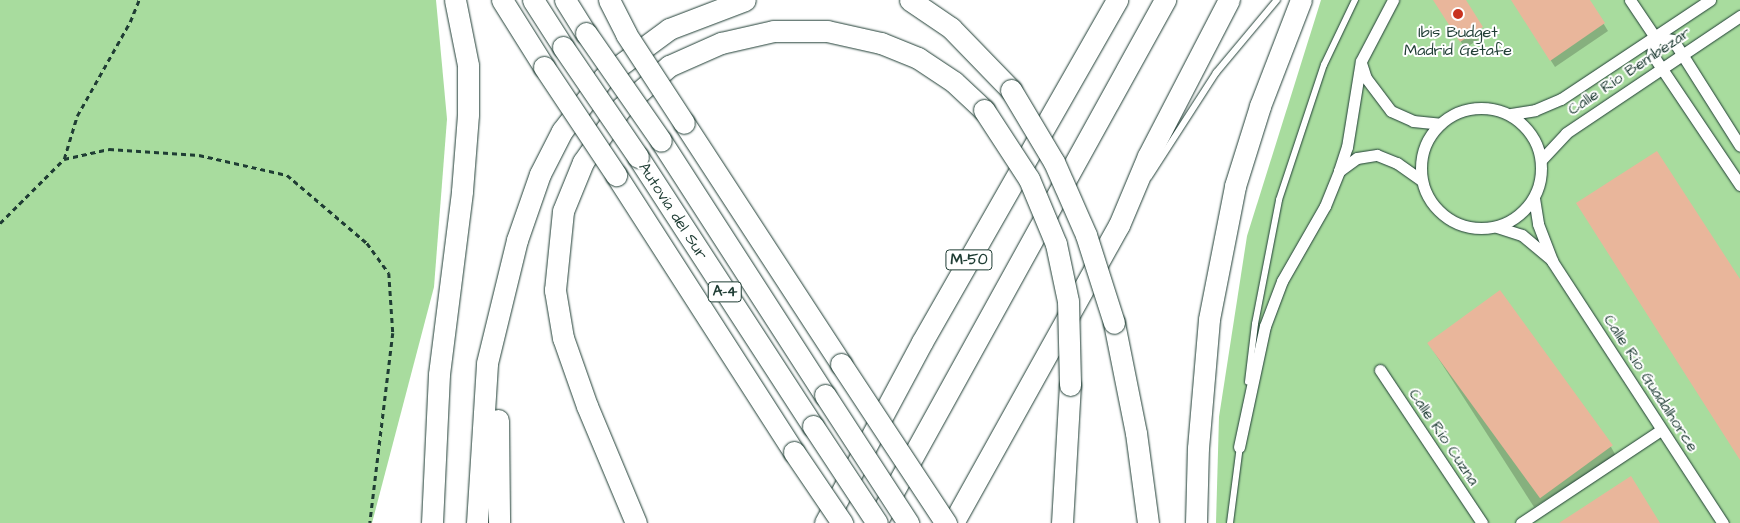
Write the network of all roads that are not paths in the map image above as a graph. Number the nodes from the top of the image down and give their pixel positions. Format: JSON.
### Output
{"nodes":[{"id":1,"x":455,"y":0,"type":"edge"},
{"id":2,"x":502,"y":0,"type":"edge"},
{"id":3,"x":533,"y":0,"type":"edge"},
{"id":4,"x":565,"y":0,"type":"edge"},
{"id":5,"x":609,"y":0,"type":"edge"},
{"id":6,"x":745,"y":0,"type":"edge"},
{"id":7,"x":910,"y":0,"type":"edge"},
{"id":8,"x":1117,"y":0,"type":"edge"},
{"id":9,"x":1165,"y":0,"type":"edge"},
{"id":10,"x":1229,"y":0,"type":"edge"},
{"id":11,"x":1276,"y":0,"type":"edge"},
{"id":12,"x":1355,"y":0,"type":"edge"},
{"id":13,"x":1394,"y":0,"type":"edge"},
{"id":14,"x":1630,"y":0,"type":"edge"},
{"id":15,"x":1710,"y":0,"type":"edge"},
{"id":16,"x":1300,"y":2,"type":"edge"},
{"id":17,"x":1740,"y":16,"type":"edge"},
{"id":18,"x":1654,"y":37,"type":"junction"},
{"id":19,"x":1682,"y":55,"type":"junction"},
{"id":20,"x":1361,"y":62,"type":"junction"},
{"id":21,"x":1662,"y":68,"type":"junction"},
{"id":22,"x":1511,"y":114,"type":"junction"},
{"id":23,"x":1440,"y":124,"type":"junction"},
{"id":24,"x":1740,"y":146,"type":"edge"},
{"id":25,"x":1542,"y":159,"type":"junction"},
{"id":26,"x":1339,"y":171,"type":"junction"},
{"id":27,"x":1422,"y":180,"type":"junction"},
{"id":28,"x":1740,"y":185,"type":"edge"},
{"id":29,"x":1534,"y":198,"type":"junction"},
{"id":30,"x":1119,"y":225,"type":"junction"},
{"id":31,"x":1497,"y":227,"type":"junction"},
{"id":32,"x":517,"y":240,"type":"junction"},
{"id":33,"x":1552,"y":260,"type":"junction"},
{"id":34,"x":1380,"y":370,"type":"dead end"},
{"id":35,"x":1661,"y":430,"type":"junction"},
{"id":36,"x":1239,"y":447,"type":"junction"},
{"id":37,"x":432,"y":523,"type":"edge"},
{"id":38,"x":477,"y":523,"type":"edge"},
{"id":39,"x":499,"y":523,"type":"edge"},
{"id":40,"x":636,"y":523,"type":"edge"},
{"id":41,"x":825,"y":523,"type":"edge"},
{"id":42,"x":842,"y":523,"type":"edge"},
{"id":43,"x":876,"y":523,"type":"edge"},
{"id":44,"x":908,"y":523,"type":"edge"},
{"id":45,"x":946,"y":523,"type":"edge"},
{"id":46,"x":954,"y":523,"type":"edge"},
{"id":47,"x":1062,"y":523,"type":"edge"},
{"id":48,"x":1148,"y":523,"type":"edge"},
{"id":49,"x":1196,"y":523,"type":"edge"},
{"id":50,"x":1230,"y":523,"type":"edge"},
{"id":51,"x":1482,"y":523,"type":"edge"},
{"id":52,"x":1521,"y":523,"type":"edge"},
{"id":53,"x":1723,"y":523,"type":"edge"}],
"edges":[{"from":1,"to":37,"type":"highway"},
{"from":2,"to":42,"type":"highway","bridge":true},
{"from":3,"to":43,"type":"highway","name":"Autovía del Sur","number":"A-4","bridge":true},
{"from":4,"to":44,"type":"highway","name":"Autovía del Sur","number":"A-4","bridge":true},
{"from":5,"to":45,"type":"highway","bridge":true},
{"from":6,"to":32,"type":"highway"},
{"from":7,"to":48,"type":"highway","bridge":true},
{"from":8,"to":41,"type":"highway","number":"M-50"},
{"from":9,"to":43,"type":"highway","number":"M-50"},
{"from":10,"to":30,"type":"highway"},
{"from":11,"to":30,"type":"lane"},
{"from":12,"to":36,"type":"lane"},
{"from":13,"to":20,"type":"street"},
{"from":14,"to":18,"type":"street"},
{"from":15,"to":18,"type":"street","name":"Calle Río Bembezar"},
{"from":16,"to":49,"type":"highway"},
{"from":17,"to":19,"type":"street","name":"Calle Río Bembezar"},
{"from":18,"to":19,"type":"street"},
{"from":18,"to":21,"type":"street"},
{"from":18,"to":22,"type":"street","name":"Calle Río Bembezar"},
{"from":19,"to":21,"type":"street","name":"Calle Río Bembezar"},
{"from":19,"to":24,"type":"street"},
{"from":20,"to":23,"type":"street"},
{"from":20,"to":26,"type":"street"},
{"from":21,"to":25,"type":"street","name":"Calle Río Bembezar"},
{"from":21,"to":28,"type":"street"},
{"from":22,"to":23,"type":"street"},
{"from":22,"to":25,"type":"street"},
{"from":23,"to":27,"type":"street"},
{"from":25,"to":29,"type":"street"},
{"from":26,"to":27,"type":"street"},
{"from":26,"to":36,"type":"street"},
{"from":27,"to":31,"type":"street"},
{"from":29,"to":31,"type":"street"},
{"from":29,"to":33,"type":"street","name":"Calle Río Guadalhorce"},
{"from":30,"to":46,"type":"highway"},
{"from":31,"to":33,"type":"street","name":"Calle Río Guadalhorce"},
{"from":32,"to":38,"type":"highway"},
{"from":32,"to":39,"type":"highway"},
{"from":33,"to":35,"type":"street","name":"Calle Río Guadalhorce"},
{"from":34,"to":51,"type":"street","name":"Calle Río Cuzna"},
{"from":35,"to":52,"type":"street"},
{"from":35,"to":53,"type":"street","name":"Calle Río Guadalhorce"},
{"from":36,"to":50,"type":"lane"},
{"from":40,"to":47,"type":"highway","bridge":true}]}
